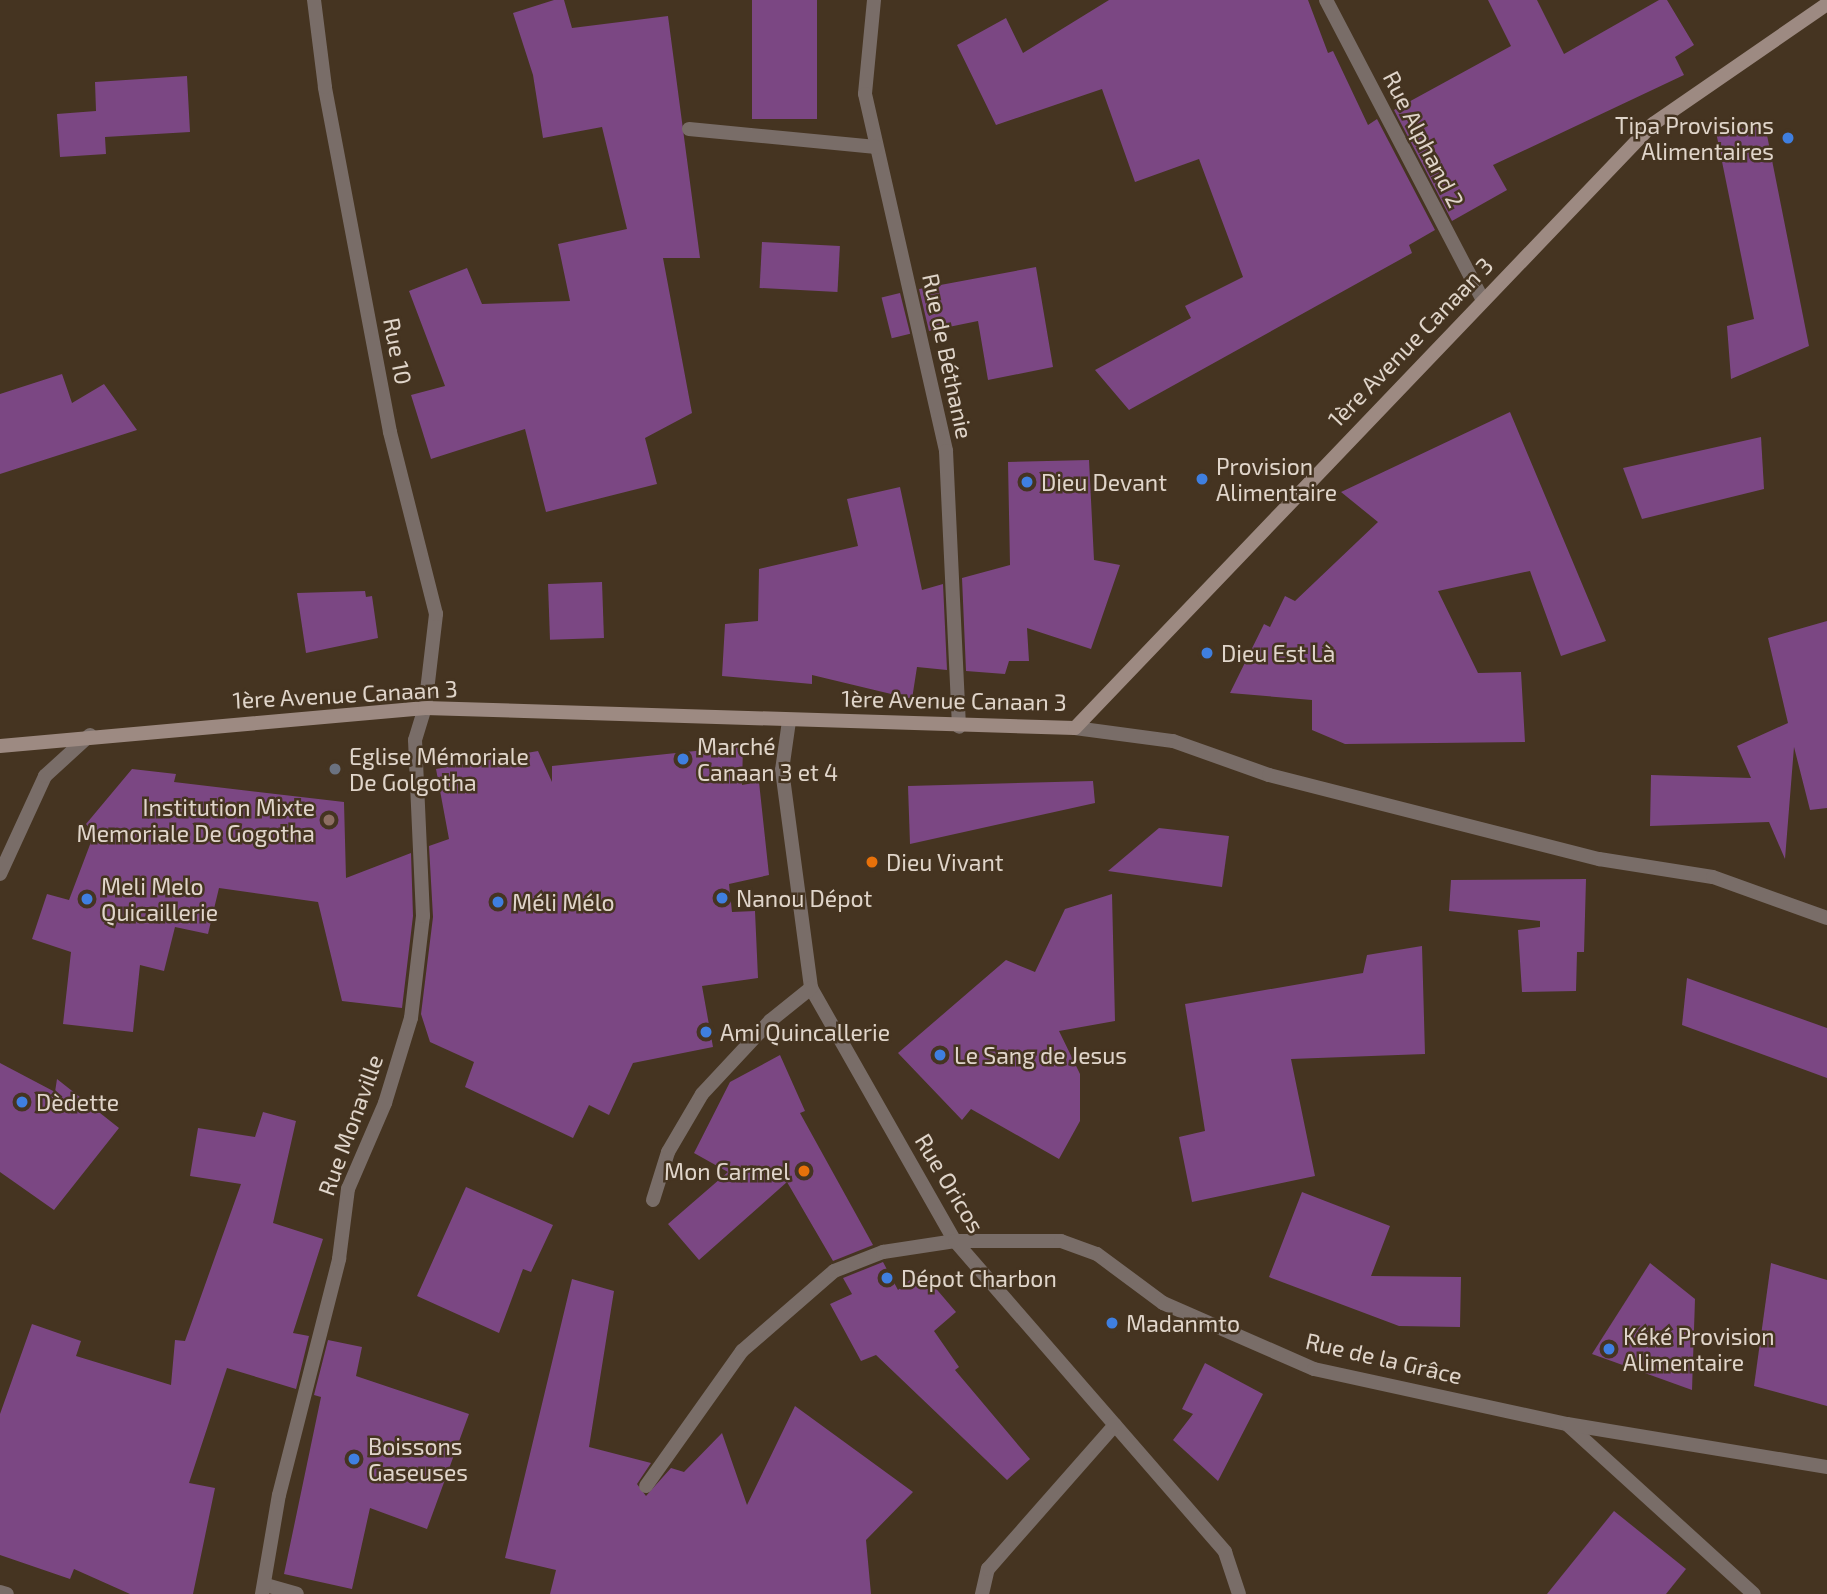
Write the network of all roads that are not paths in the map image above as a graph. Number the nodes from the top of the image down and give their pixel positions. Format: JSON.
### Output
{"nodes":[{"id":1,"x":314,"y":0,"type":"edge"},
{"id":2,"x":874,"y":0,"type":"edge"},
{"id":3,"x":1326,"y":0,"type":"edge"},
{"id":4,"x":1827,"y":4,"type":"edge"},
{"id":5,"x":689,"y":130,"type":"dead end"},
{"id":6,"x":876,"y":147,"type":"junction"},
{"id":7,"x":1482,"y":299,"type":"junction"},
{"id":8,"x":425,"y":708,"type":"junction"},
{"id":9,"x":789,"y":720,"type":"junction"},
{"id":10,"x":960,"y":727,"type":"junction"},
{"id":11,"x":1075,"y":728,"type":"junction"},
{"id":12,"x":90,"y":735,"type":"junction"},
{"id":13,"x":0,"y":746,"type":"edge"},
{"id":14,"x":0,"y":874,"type":"edge"},
{"id":15,"x":1827,"y":918,"type":"edge"},
{"id":16,"x":811,"y":988,"type":"junction"},
{"id":17,"x":653,"y":1200,"type":"dead end"},
{"id":18,"x":955,"y":1241,"type":"junction"},
{"id":19,"x":1567,"y":1424,"type":"junction"},
{"id":20,"x":1115,"y":1425,"type":"junction"},
{"id":21,"x":1827,"y":1467,"type":"edge"},
{"id":22,"x":646,"y":1486,"type":"dead end"},
{"id":23,"x":264,"y":1590,"type":"edge"},
{"id":24,"x":0,"y":1592,"type":"edge"},
{"id":25,"x":7,"y":1594,"type":"edge"},
{"id":26,"x":297,"y":1594,"type":"edge"},
{"id":27,"x":982,"y":1594,"type":"edge"},
{"id":28,"x":1239,"y":1594,"type":"edge"},
{"id":29,"x":1754,"y":1594,"type":"edge"}],
"edges":[{"from":1,"to":8,"type":"street","name":"Rue 10"},
{"from":2,"to":6,"type":"street","name":"Rue de Béthanie"},
{"from":3,"to":7,"type":"street","name":"Rue Alphand 2"},
{"from":4,"to":7,"type":"main road","name":"1ère Avenue Canaan 3"},
{"from":5,"to":6,"type":"street"},
{"from":6,"to":10,"type":"street","name":"Rue de Béthanie"},
{"from":7,"to":11,"type":"main road","name":"1ère Avenue Canaan 3"},
{"from":8,"to":9,"type":"main road","name":"1ère Avenue Canaan 3"},
{"from":8,"to":12,"type":"main road","name":"1ère Avenue Canaan 3"},
{"from":8,"to":23,"type":"street","name":"Rue Monaville"},
{"from":9,"to":10,"type":"main road","name":"1ère Avenue Canaan 3"},
{"from":9,"to":16,"type":"street","name":"Rue Oricos"},
{"from":10,"to":11,"type":"main road","name":"1ère Avenue Canaan 3"},
{"from":11,"to":15,"type":"street"},
{"from":12,"to":13,"type":"main road","name":"1ère Avenue Canaan 3"},
{"from":12,"to":14,"type":"street"},
{"from":16,"to":17,"type":"street"},
{"from":16,"to":18,"type":"street","name":"Rue Oricos"},
{"from":18,"to":19,"type":"street","name":"Rue de la Grâce"},
{"from":18,"to":20,"type":"street","name":"Rue Oricos"},
{"from":18,"to":22,"type":"street","name":"Rue de la Grâce"},
{"from":19,"to":21,"type":"street","name":"Rue de la Grâce"},
{"from":19,"to":29,"type":"street"},
{"from":20,"to":27,"type":"street"},
{"from":20,"to":28,"type":"street","name":"Rue Oricos"},
{"from":23,"to":26,"type":"street"},
{"from":24,"to":25,"type":"street"}]}
